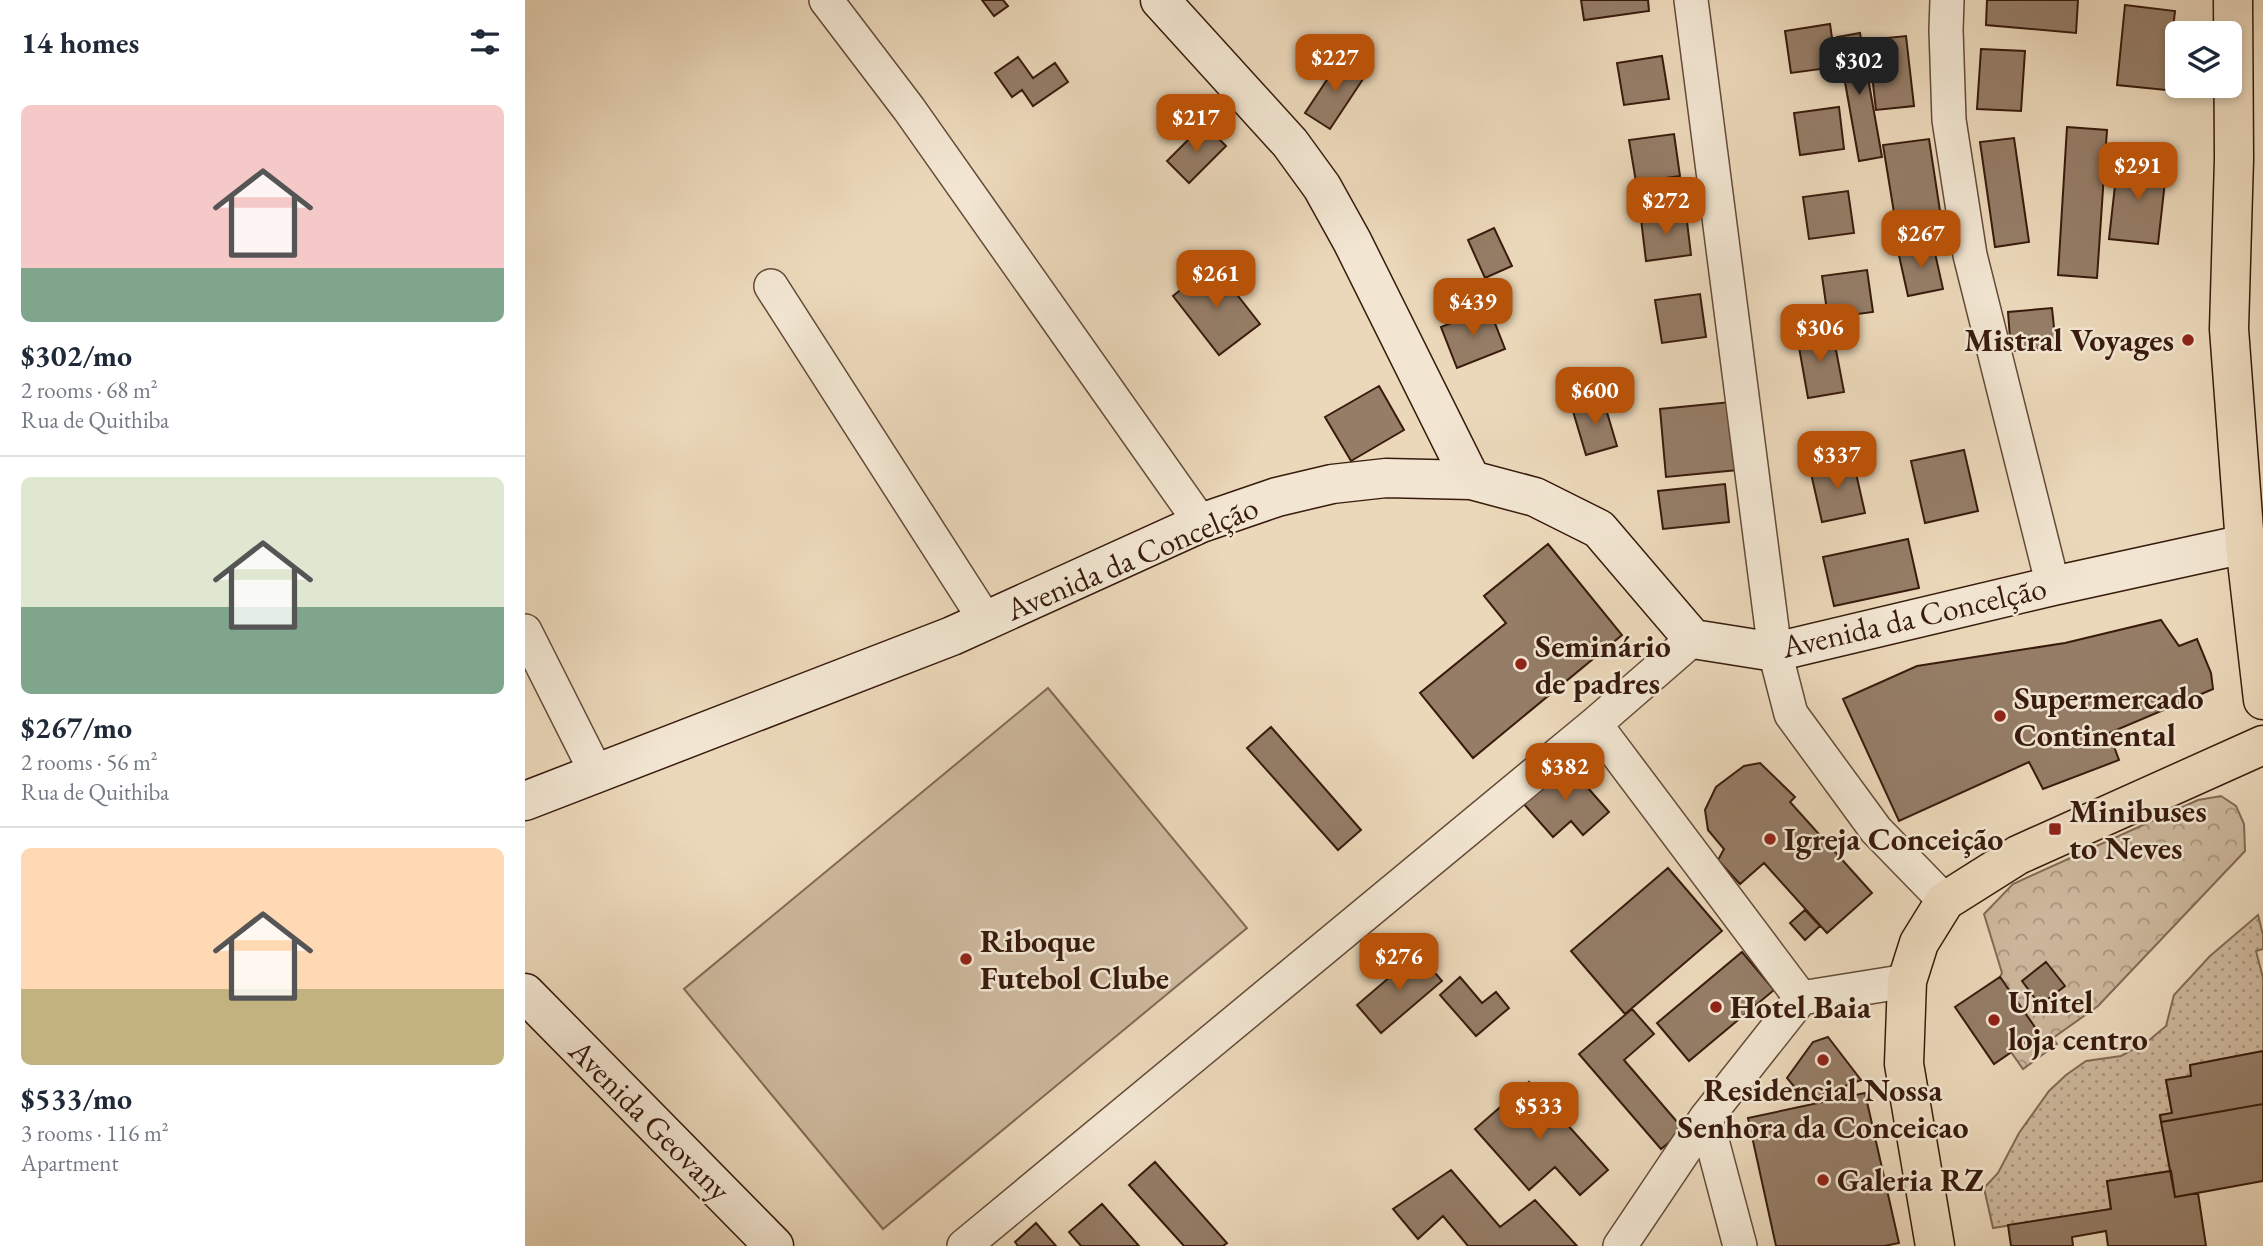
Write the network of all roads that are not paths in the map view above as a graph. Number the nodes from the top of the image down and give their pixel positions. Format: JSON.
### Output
{"nodes":[{"id":1,"x":826,"y":0,"type":"edge"},
{"id":2,"x":1160,"y":0,"type":"edge"},
{"id":3,"x":1691,"y":0,"type":"edge"},
{"id":4,"x":1947,"y":0,"type":"edge"},
{"id":5,"x":2233,"y":0,"type":"edge"},
{"id":6,"x":771,"y":286,"type":"dead end"},
{"id":7,"x":1471,"y":480,"type":"junction"},
{"id":8,"x":1201,"y":523,"type":"junction"},
{"id":9,"x":2245,"y":544,"type":"junction"},
{"id":10,"x":2053,"y":586,"type":"junction"},
{"id":11,"x":986,"y":621,"type":"junction"},
{"id":12,"x":525,"y":631,"type":"edge"},
{"id":13,"x":1693,"y":639,"type":"junction"},
{"id":14,"x":1775,"y":652,"type":"junction"},
{"id":15,"x":2263,"y":700,"type":"edge"},
{"id":16,"x":1595,"y":724,"type":"junction"},
{"id":17,"x":2263,"y":745,"type":"edge"},
{"id":18,"x":597,"y":774,"type":"junction"},
{"id":19,"x":525,"y":801,"type":"edge"},
{"id":20,"x":1945,"y":901,"type":"junction"},
{"id":21,"x":1907,"y":981,"type":"junction"},
{"id":22,"x":525,"y":993,"type":"edge"},
{"id":23,"x":1801,"y":998,"type":"junction"},
{"id":24,"x":1706,"y":1118,"type":"junction"},
{"id":25,"x":774,"y":1246,"type":"edge"},
{"id":26,"x":964,"y":1246,"type":"edge"},
{"id":27,"x":1619,"y":1246,"type":"edge"},
{"id":28,"x":1740,"y":1246,"type":"edge"},
{"id":29,"x":1935,"y":1246,"type":"edge"}],
"edges":[{"from":1,"to":8,"type":"street"},
{"from":2,"to":7,"type":"main road"},
{"from":3,"to":14,"type":"street"},
{"from":4,"to":10,"type":"street"},
{"from":5,"to":9,"type":"main road"},
{"from":6,"to":11,"type":"street"},
{"from":7,"to":8,"type":"main road","name":"Avenida da Concelção"},
{"from":7,"to":13,"type":"main road","name":"Avenida da Concelção"},
{"from":8,"to":11,"type":"main road","name":"Avenida da Concelção"},
{"from":9,"to":10,"type":"main road","name":"Avenida da Concelção"},
{"from":9,"to":15,"type":"main road"},
{"from":10,"to":14,"type":"main road","name":"Avenida da Concelção"},
{"from":11,"to":18,"type":"main road","name":"Avenida da Concelção"},
{"from":12,"to":18,"type":"street"},
{"from":13,"to":14,"type":"main road","name":"Avenida da Concelção"},
{"from":13,"to":16,"type":"street"},
{"from":14,"to":20,"type":"street"},
{"from":16,"to":23,"type":"street"},
{"from":16,"to":26,"type":"street"},
{"from":17,"to":20,"type":"main road"},
{"from":18,"to":19,"type":"main road","name":"Avenida da Concelção"},
{"from":20,"to":21,"type":"main road"},
{"from":21,"to":23,"type":"street"},
{"from":21,"to":29,"type":"main road"},
{"from":22,"to":25,"type":"main road","name":"Avenida Geovany"},
{"from":23,"to":24,"type":"street"},
{"from":24,"to":27,"type":"street"},
{"from":24,"to":28,"type":"street"}]}
